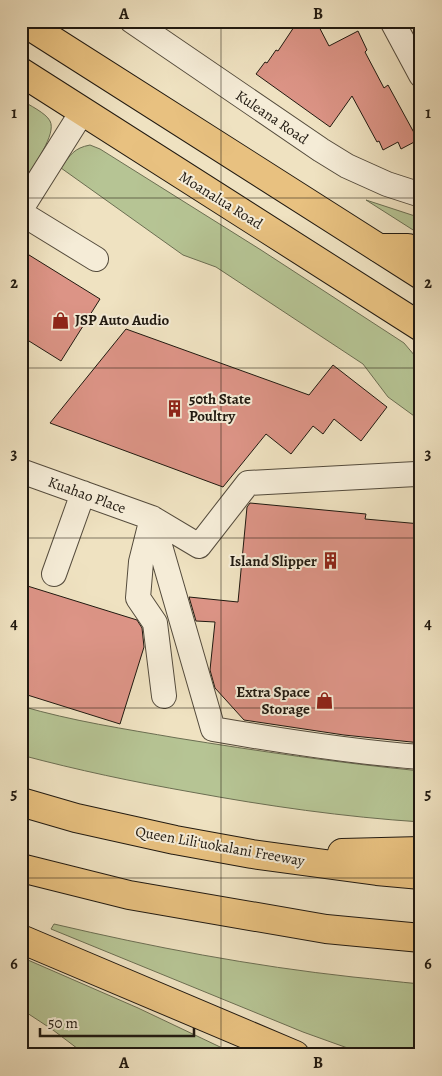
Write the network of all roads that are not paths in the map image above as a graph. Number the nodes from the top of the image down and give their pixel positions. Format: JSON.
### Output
{"nodes":[{"id":1,"x":22,"y":21,"type":"edge"},
{"id":2,"x":132,"y":21,"type":"edge"},
{"id":3,"x":392,"y":21,"type":"edge"},
{"id":4,"x":21,"y":72,"type":"edge"},
{"id":5,"x":421,"y":75,"type":"edge"},
{"id":6,"x":82,"y":112,"type":"junction"},
{"id":7,"x":421,"y":195,"type":"edge"},
{"id":8,"x":21,"y":211,"type":"edge"},
{"id":9,"x":379,"y":248,"type":"junction"},
{"id":10,"x":421,"y":256,"type":"edge"},
{"id":11,"x":96,"y":259,"type":"dead end"},
{"id":12,"x":421,"y":275,"type":"edge"},
{"id":13,"x":421,"y":327,"type":"edge"},
{"id":14,"x":21,"y":471,"type":"edge"},
{"id":15,"x":421,"y":476,"type":"edge"},
{"id":16,"x":83,"y":493,"type":"junction"},
{"id":17,"x":152,"y":518,"type":"junction"},
{"id":18,"x":54,"y":574,"type":"dead end"},
{"id":19,"x":164,"y":696,"type":"dead end"},
{"id":20,"x":421,"y":757,"type":"edge"},
{"id":21,"x":21,"y":802,"type":"edge"},
{"id":22,"x":421,"y":851,"type":"edge"},
{"id":23,"x":252,"y":854,"type":"junction"},
{"id":24,"x":21,"y":868,"type":"edge"},
{"id":25,"x":421,"y":875,"type":"edge"},
{"id":26,"x":421,"y":938,"type":"edge"},
{"id":27,"x":21,"y":939,"type":"edge"},
{"id":28,"x":295,"y":1055,"type":"edge"}],
"edges":[{"from":1,"to":9,"type":"main road"},
{"from":2,"to":7,"type":"street","name":"Kuleana Road"},
{"from":3,"to":5,"type":"street"},
{"from":4,"to":6,"type":"main road","name":"Moanalua Road"},
{"from":6,"to":8,"type":"street"},
{"from":6,"to":13,"type":"main road","name":"Moanalua Road"},
{"from":8,"to":11,"type":"street"},
{"from":9,"to":10,"type":"main road"},
{"from":9,"to":12,"type":"main road"},
{"from":14,"to":16,"type":"street","name":"Kuahao Place"},
{"from":15,"to":17,"type":"street","name":"Kuahao Place"},
{"from":16,"to":17,"type":"street","name":"Kuahao Place"},
{"from":16,"to":18,"type":"street"},
{"from":17,"to":19,"type":"street"},
{"from":17,"to":20,"type":"street"},
{"from":21,"to":23,"type":"main road","name":"Queen Liliʻuokalani Freeway"},
{"from":22,"to":23,"type":"main road"},
{"from":23,"to":25,"type":"main road","name":"Queen Liliʻuokalani Freeway"},
{"from":24,"to":26,"type":"main road"},
{"from":27,"to":28,"type":"main road"}]}
